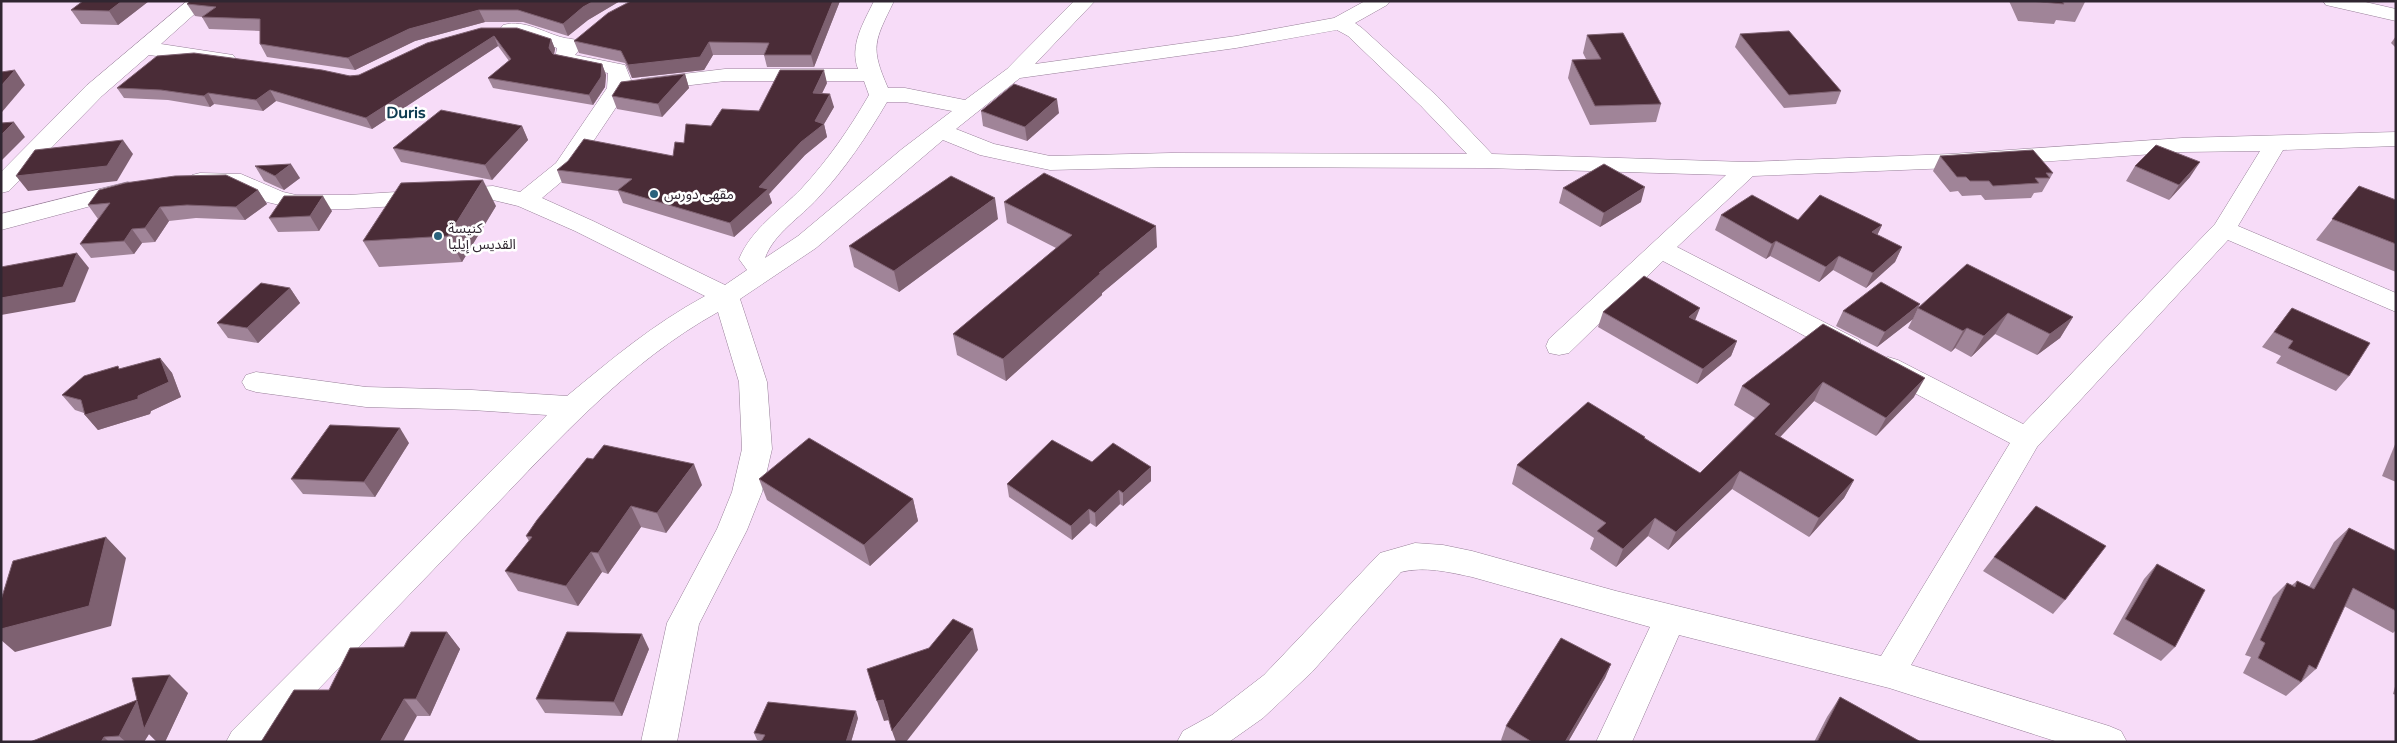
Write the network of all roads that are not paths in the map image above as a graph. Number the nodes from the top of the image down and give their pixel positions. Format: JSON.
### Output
{"nodes":[{"id":1,"x":199,"y":1,"type":"edge"},
{"id":2,"x":884,"y":1,"type":"edge"},
{"id":3,"x":1085,"y":1,"type":"edge"},
{"id":4,"x":1380,"y":1,"type":"edge"},
{"id":5,"x":2333,"y":1,"type":"edge"},
{"id":6,"x":2396,"y":15,"type":"edge"},
{"id":7,"x":1340,"y":23,"type":"junction"},
{"id":8,"x":494,"y":31,"type":"edge"},
{"id":9,"x":144,"y":48,"type":"junction"},
{"id":10,"x":241,"y":61,"type":"edge"},
{"id":11,"x":1014,"y":73,"type":"junction"},
{"id":12,"x":876,"y":85,"type":"junction"},
{"id":13,"x":618,"y":88,"type":"junction"},
{"id":14,"x":970,"y":108,"type":"junction"},
{"id":15,"x":940,"y":131,"type":"junction"},
{"id":16,"x":2396,"y":139,"type":"edge"},
{"id":17,"x":2276,"y":144,"type":"junction"},
{"id":18,"x":1486,"y":161,"type":"junction"},
{"id":19,"x":1747,"y":169,"type":"junction"},
{"id":20,"x":176,"y":182,"type":"edge"},
{"id":21,"x":1,"y":186,"type":"edge"},
{"id":22,"x":150,"y":186,"type":"edge"},
{"id":23,"x":525,"y":200,"type":"junction"},
{"id":24,"x":1,"y":222,"type":"edge"},
{"id":25,"x":2224,"y":229,"type":"junction"},
{"id":26,"x":1660,"y":248,"type":"junction"},
{"id":27,"x":768,"y":268,"type":"junction"},
{"id":28,"x":726,"y":296,"type":"junction"},
{"id":29,"x":2396,"y":304,"type":"edge"},
{"id":30,"x":1559,"y":346,"type":"dead end"},
{"id":31,"x":256,"y":382,"type":"dead end"},
{"id":32,"x":573,"y":407,"type":"junction"},
{"id":33,"x":2027,"y":439,"type":"junction"},
{"id":34,"x":1670,"y":619,"type":"junction"},
{"id":35,"x":1889,"y":673,"type":"junction"},
{"id":36,"x":244,"y":742,"type":"edge"},
{"id":37,"x":659,"y":742,"type":"edge"},
{"id":38,"x":1195,"y":742,"type":"edge"},
{"id":39,"x":1614,"y":742,"type":"edge"},
{"id":40,"x":2109,"y":742,"type":"edge"}],
"edges":[{"from":1,"to":9,"type":"street"},
{"from":2,"to":12,"type":"street"},
{"from":3,"to":11,"type":"street"},
{"from":4,"to":7,"type":"street"},
{"from":5,"to":6,"type":"street"},
{"from":7,"to":11,"type":"street"},
{"from":7,"to":18,"type":"street"},
{"from":8,"to":13,"type":"street"},
{"from":9,"to":10,"type":"street"},
{"from":9,"to":21,"type":"street"},
{"from":11,"to":14,"type":"street"},
{"from":12,"to":13,"type":"street"},
{"from":12,"to":14,"type":"street"},
{"from":12,"to":27,"type":"street"},
{"from":13,"to":23,"type":"street"},
{"from":14,"to":15,"type":"street"},
{"from":15,"to":18,"type":"street"},
{"from":15,"to":27,"type":"street"},
{"from":16,"to":17,"type":"street"},
{"from":17,"to":19,"type":"street"},
{"from":17,"to":25,"type":"street"},
{"from":18,"to":19,"type":"street"},
{"from":19,"to":26,"type":"street"},
{"from":20,"to":23,"type":"street"},
{"from":22,"to":24,"type":"street"},
{"from":23,"to":28,"type":"street"},
{"from":25,"to":29,"type":"street"},
{"from":25,"to":33,"type":"street"},
{"from":26,"to":30,"type":"street"},
{"from":26,"to":33,"type":"street"},
{"from":27,"to":28,"type":"street"},
{"from":28,"to":32,"type":"street"},
{"from":28,"to":37,"type":"street"},
{"from":31,"to":32,"type":"street"},
{"from":32,"to":36,"type":"street"},
{"from":33,"to":35,"type":"street"},
{"from":34,"to":35,"type":"street"},
{"from":34,"to":38,"type":"street"},
{"from":34,"to":39,"type":"street"},
{"from":35,"to":40,"type":"street"}]}
